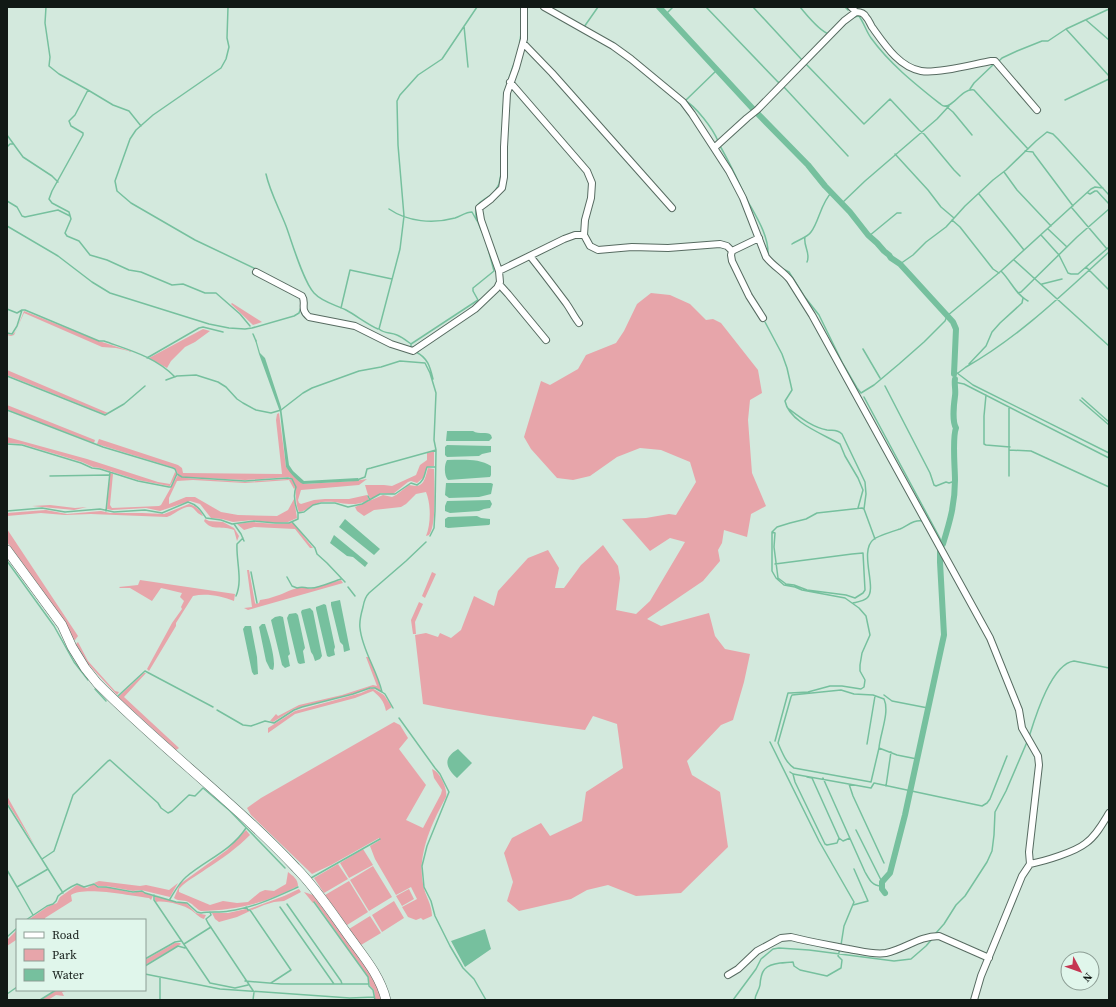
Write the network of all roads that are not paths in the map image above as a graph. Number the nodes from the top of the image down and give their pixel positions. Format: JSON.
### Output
{"nodes":[{"id":1,"x":524,"y":7,"type":"edge"},
{"id":2,"x":544,"y":7,"type":"edge"},
{"id":3,"x":854,"y":9,"type":"edge"},
{"id":4,"x":523,"y":43,"type":"junction"},
{"id":5,"x":510,"y":82,"type":"junction"},
{"id":6,"x":1037,"y":110,"type":"dead end"},
{"id":7,"x":714,"y":148,"type":"junction"},
{"id":8,"x":672,"y":208,"type":"dead end"},
{"id":9,"x":584,"y":235,"type":"junction"},
{"id":10,"x":759,"y":238,"type":"junction"},
{"id":11,"x":732,"y":251,"type":"junction"},
{"id":12,"x":530,"y":256,"type":"junction"},
{"id":13,"x":499,"y":271,"type":"junction"},
{"id":14,"x":256,"y":272,"type":"dead end"},
{"id":15,"x":499,"y":284,"type":"junction"},
{"id":16,"x":763,"y":318,"type":"dead end"},
{"id":17,"x":580,"y":323,"type":"dead end"},
{"id":18,"x":546,"y":340,"type":"dead end"},
{"id":19,"x":7,"y":550,"type":"edge"},
{"id":20,"x":1109,"y":813,"type":"edge"},
{"id":21,"x":1030,"y":864,"type":"junction"},
{"id":22,"x":989,"y":958,"type":"junction"},
{"id":23,"x":728,"y":975,"type":"dead end"},
{"id":24,"x":386,"y":1000,"type":"edge"},
{"id":25,"x":974,"y":1000,"type":"edge"}],
"edges":[{"from":1,"to":4,"type":"street"},
{"from":2,"to":7,"type":"street"},
{"from":3,"to":6,"type":"street"},
{"from":3,"to":7,"type":"street"},
{"from":4,"to":5,"type":"street"},
{"from":4,"to":8,"type":"street"},
{"from":5,"to":9,"type":"street"},
{"from":5,"to":13,"type":"street"},
{"from":7,"to":10,"type":"street"},
{"from":9,"to":11,"type":"street"},
{"from":9,"to":12,"type":"street"},
{"from":10,"to":11,"type":"street"},
{"from":10,"to":21,"type":"street"},
{"from":11,"to":16,"type":"street"},
{"from":12,"to":13,"type":"street"},
{"from":12,"to":17,"type":"street"},
{"from":13,"to":15,"type":"street"},
{"from":14,"to":15,"type":"street"},
{"from":15,"to":18,"type":"street"},
{"from":19,"to":24,"type":"street"},
{"from":20,"to":21,"type":"street"},
{"from":21,"to":22,"type":"street"},
{"from":22,"to":23,"type":"street"},
{"from":22,"to":25,"type":"street"}]}
